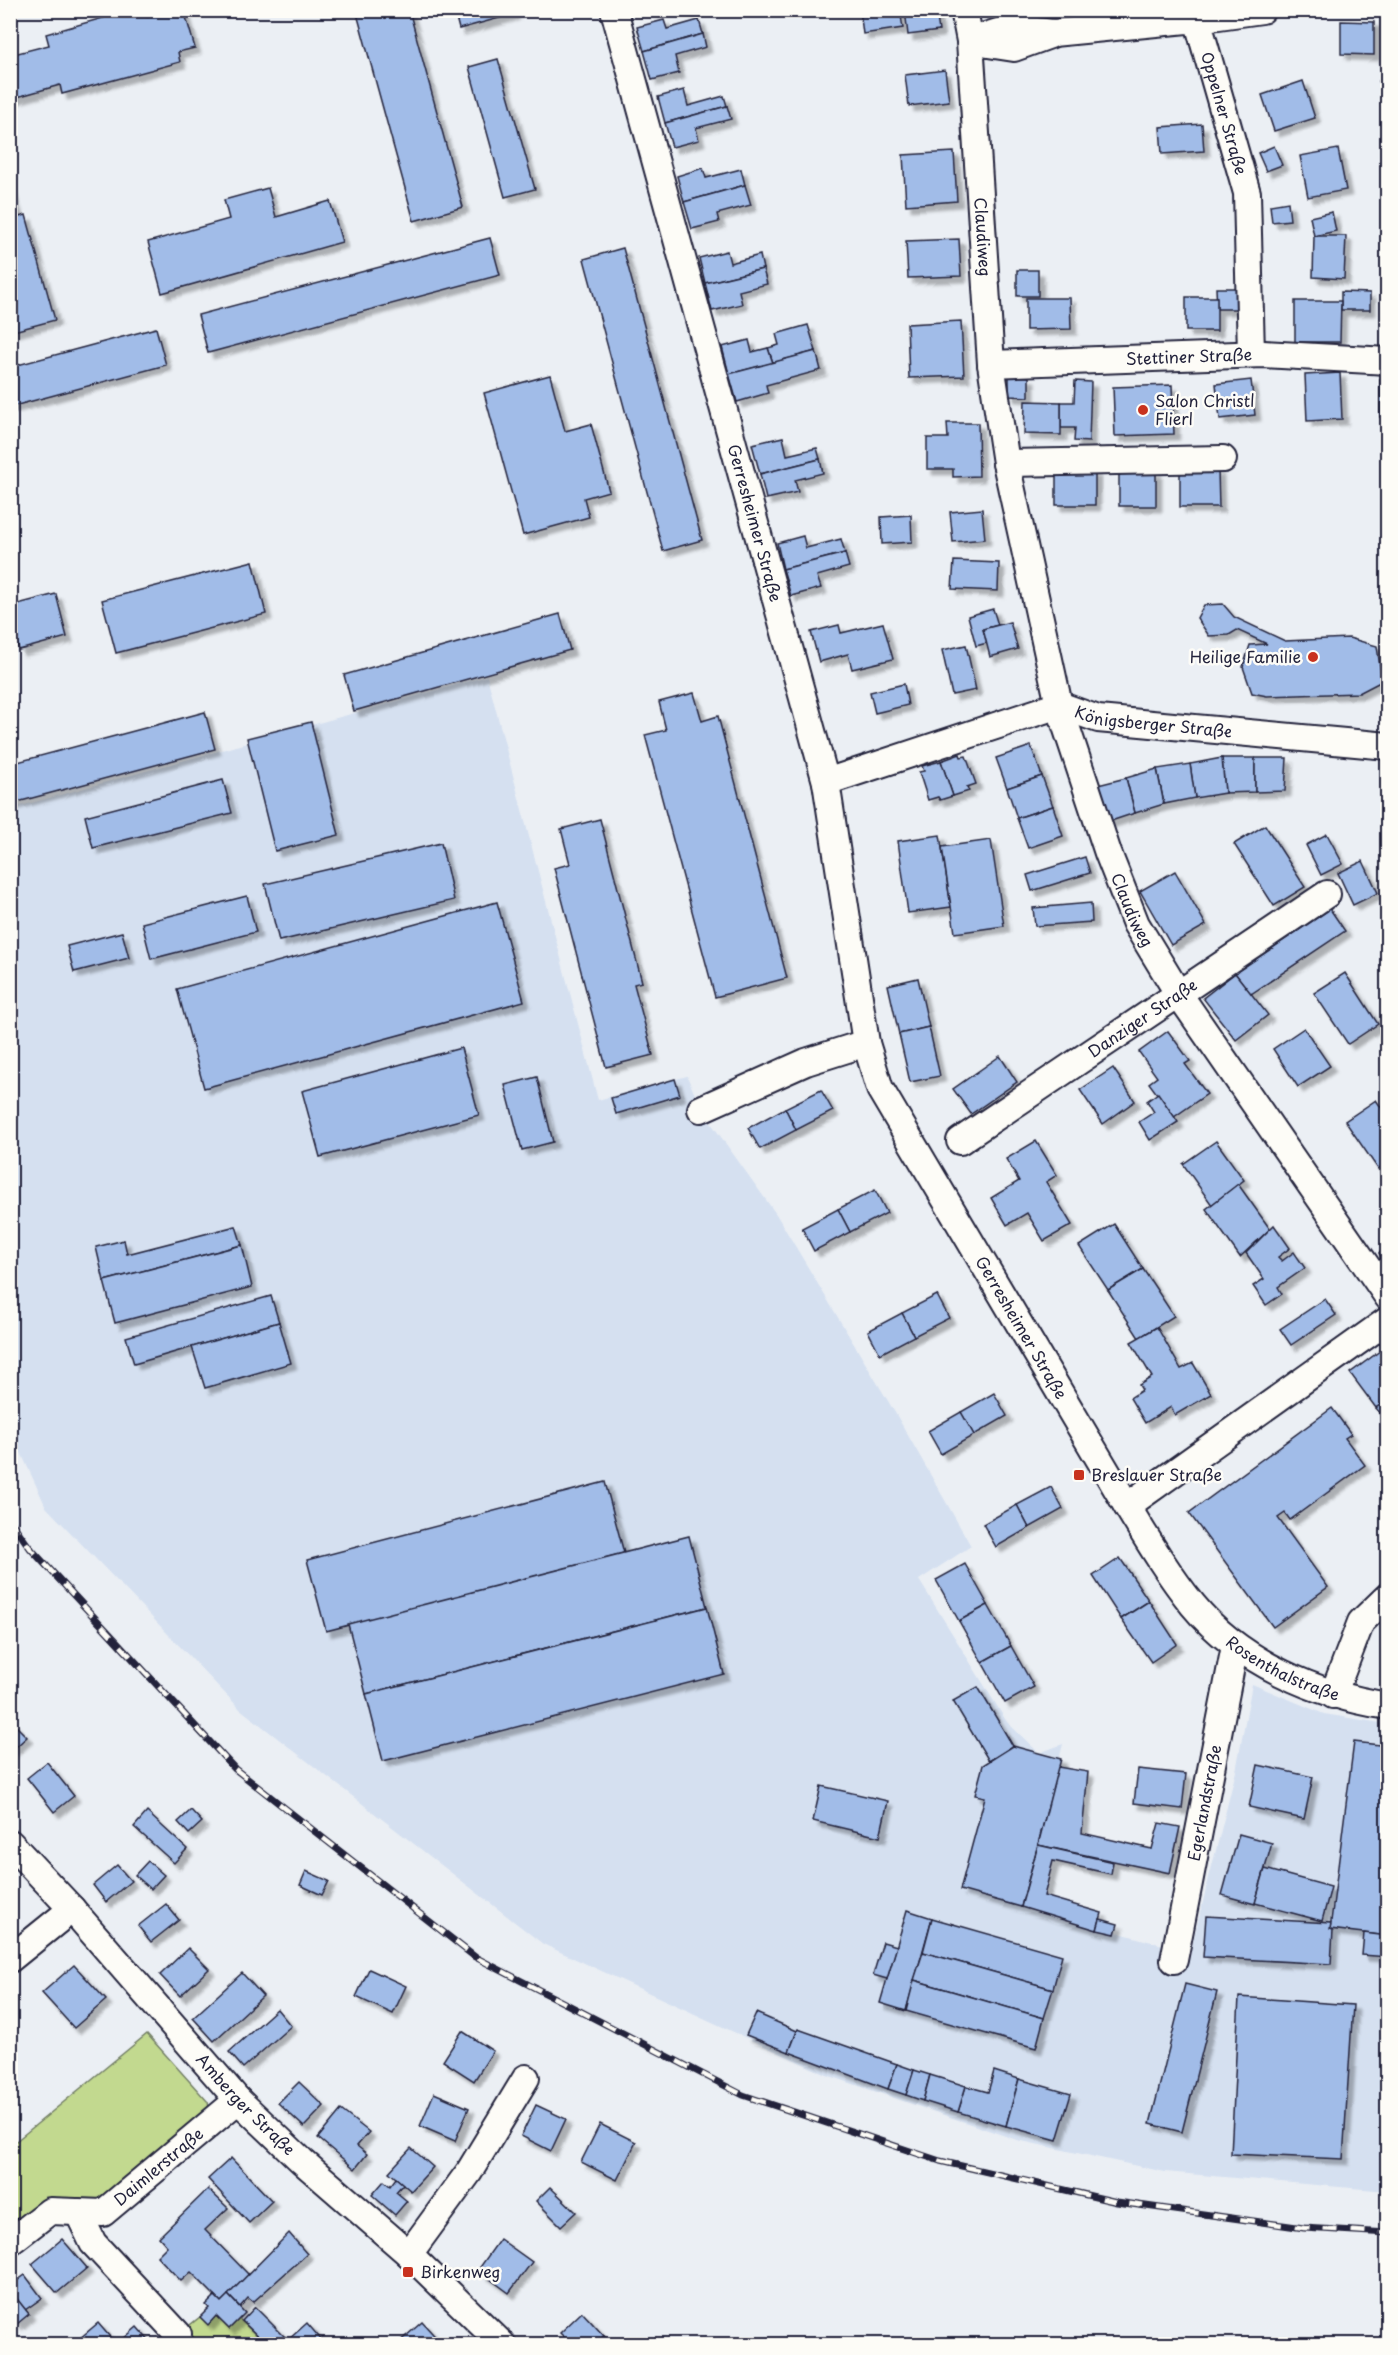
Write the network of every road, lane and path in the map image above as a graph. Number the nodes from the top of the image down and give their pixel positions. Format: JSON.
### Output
{"nodes":[{"id":1,"x":614,"y":10,"type":"edge"},
{"id":2,"x":964,"y":10,"type":"edge"},
{"id":3,"x":1262,"y":10,"type":"edge"},
{"id":4,"x":1197,"y":19,"type":"junction"},
{"id":5,"x":970,"y":41,"type":"junction"},
{"id":6,"x":1251,"y":354,"type":"junction"},
{"id":7,"x":1388,"y":361,"type":"edge"},
{"id":8,"x":991,"y":364,"type":"junction"},
{"id":9,"x":1223,"y":459,"type":"dead end"},
{"id":10,"x":1006,"y":463,"type":"junction"},
{"id":11,"x":1059,"y":705,"type":"junction"},
{"id":12,"x":1388,"y":746,"type":"edge"},
{"id":13,"x":826,"y":782,"type":"junction"},
{"id":14,"x":1326,"y":894,"type":"dead end"},
{"id":15,"x":1178,"y":993,"type":"junction"},
{"id":16,"x":866,"y":1043,"type":"junction"},
{"id":17,"x":701,"y":1109,"type":"dead end"},
{"id":18,"x":960,"y":1141,"type":"dead end"},
{"id":19,"x":1388,"y":1297,"type":"edge"},
{"id":20,"x":1388,"y":1320,"type":"edge"},
{"id":21,"x":1127,"y":1506,"type":"junction"},
{"id":22,"x":1388,"y":1596,"type":"edge"},
{"id":23,"x":1193,"y":1606,"type":"joint"},
{"id":24,"x":1235,"y":1646,"type":"junction"},
{"id":25,"x":1333,"y":1695,"type":"junction"},
{"id":26,"x":1388,"y":1706,"type":"edge"},
{"id":27,"x":10,"y":1843,"type":"edge"},
{"id":28,"x":72,"y":1909,"type":"junction"},
{"id":29,"x":10,"y":1959,"type":"edge"},
{"id":30,"x":1174,"y":1960,"type":"dead end"},
{"id":31,"x":526,"y":2078,"type":"dead end"},
{"id":32,"x":238,"y":2100,"type":"junction"},
{"id":33,"x":78,"y":2212,"type":"junction"},
{"id":34,"x":10,"y":2242,"type":"edge"},
{"id":35,"x":409,"y":2254,"type":"junction"},
{"id":36,"x":178,"y":2334,"type":"dead end"},
{"id":37,"x":502,"y":2344,"type":"edge"}],
"edges":[{"from":1,"to":13,"type":"street","name":"Gerresheimer Straße"},
{"from":2,"to":5,"type":"street","name":"Claudiweg"},
{"from":3,"to":4,"type":"street"},
{"from":4,"to":5,"type":"street"},
{"from":4,"to":6,"type":"street","name":"Oppelner Straße"},
{"from":5,"to":8,"type":"street","name":"Claudiweg"},
{"from":6,"to":7,"type":"street","name":"Stettiner Straße"},
{"from":6,"to":8,"type":"street","name":"Stettiner Straße"},
{"from":8,"to":10,"type":"street","name":"Claudiweg"},
{"from":9,"to":10,"type":"street"},
{"from":10,"to":11,"type":"street","name":"Claudiweg"},
{"from":11,"to":12,"type":"street","name":"Königsberger Straße"},
{"from":11,"to":13,"type":"street","name":"Königsberger Straße"},
{"from":11,"to":15,"type":"street","name":"Claudiweg"},
{"from":13,"to":16,"type":"street","name":"Gerresheimer Straße"},
{"from":14,"to":15,"type":"street","name":"Danziger Straße"},
{"from":15,"to":18,"type":"street","name":"Danziger Straße"},
{"from":15,"to":19,"type":"street","name":"Claudiweg"},
{"from":16,"to":17,"type":"street"},
{"from":16,"to":21,"type":"street","name":"Gerresheimer Straße"},
{"from":20,"to":21,"type":"street"},
{"from":21,"to":23,"type":"street","name":"Gerresheimer Straße"},
{"from":22,"to":25,"type":"street"},
{"from":23,"to":24,"type":"street","name":"Rosenthalstraße"},
{"from":24,"to":25,"type":"street","name":"Rosenthalstraße"},
{"from":24,"to":30,"type":"street","name":"Egerlandstraße"},
{"from":25,"to":26,"type":"street","name":"Rosenthalstraße"},
{"from":27,"to":28,"type":"street","name":"Amberger Straße"},
{"from":28,"to":29,"type":"street"},
{"from":28,"to":32,"type":"street","name":"Amberger Straße"},
{"from":31,"to":35,"type":"street"},
{"from":32,"to":33,"type":"street","name":"Daimlerstraße"},
{"from":32,"to":35,"type":"street","name":"Amberger Straße"},
{"from":33,"to":34,"type":"street","name":"Daimlerstraße"},
{"from":33,"to":36,"type":"street"},
{"from":35,"to":37,"type":"street","name":"Amberger Straße"}]}
